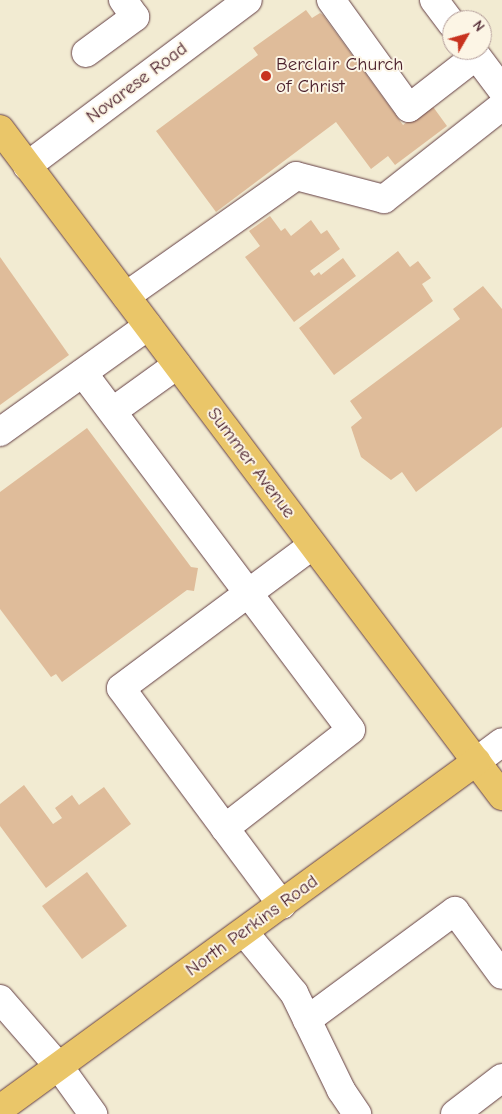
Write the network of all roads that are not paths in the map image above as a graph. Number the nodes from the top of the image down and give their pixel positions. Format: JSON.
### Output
{"nodes":[{"id":1,"x":123,"y":0,"type":"edge"},
{"id":2,"x":248,"y":0,"type":"edge"},
{"id":3,"x":331,"y":0,"type":"edge"},
{"id":4,"x":434,"y":0,"type":"edge"},
{"id":5,"x":442,"y":11,"type":"edge"},
{"id":6,"x":86,"y":53,"type":"dead end"},
{"id":7,"x":466,"y":60,"type":"edge"},
{"id":8,"x":479,"y":60,"type":"edge"},
{"id":9,"x":502,"y":90,"type":"edge"},
{"id":10,"x":502,"y":106,"type":"edge"},
{"id":11,"x":0,"y":129,"type":"edge"},
{"id":12,"x":27,"y":166,"type":"junction"},
{"id":13,"x":126,"y":296,"type":"junction"},
{"id":14,"x":148,"y":326,"type":"junction"},
{"id":15,"x":177,"y":365,"type":"junction"},
{"id":16,"x":83,"y":373,"type":"junction"},
{"id":17,"x":113,"y":412,"type":"junction"},
{"id":18,"x":0,"y":432,"type":"edge"},
{"id":19,"x":313,"y":545,"type":"junction"},
{"id":20,"x":250,"y":591,"type":"junction"},
{"id":21,"x":502,"y":742,"type":"edge"},
{"id":22,"x":477,"y":761,"type":"junction"},
{"id":23,"x":502,"y":796,"type":"edge"},
{"id":24,"x":225,"y":828,"type":"junction"},
{"id":25,"x":282,"y":904,"type":"junction"},
{"id":26,"x":244,"y":932,"type":"junction"},
{"id":27,"x":502,"y":975,"type":"edge"},
{"id":28,"x":0,"y":999,"type":"edge"},
{"id":29,"x":307,"y":1020,"type":"junction"},
{"id":30,"x":60,"y":1068,"type":"junction"},
{"id":31,"x":502,"y":1078,"type":"edge"},
{"id":32,"x":0,"y":1109,"type":"edge"},
{"id":33,"x":93,"y":1114,"type":"edge"},
{"id":34,"x":358,"y":1114,"type":"edge"},
{"id":35,"x":455,"y":1114,"type":"edge"}],
"edges":[{"from":1,"to":6,"type":"street"},
{"from":2,"to":12,"type":"street","name":"Novarese Road"},
{"from":3,"to":7,"type":"street"},
{"from":4,"to":5,"type":"street"},
{"from":8,"to":9,"type":"street"},
{"from":10,"to":13,"type":"street"},
{"from":11,"to":12,"type":"main road","name":"Summer Avenue"},
{"from":12,"to":13,"type":"main road","name":"Summer Avenue"},
{"from":13,"to":14,"type":"main road","name":"Summer Avenue"},
{"from":14,"to":15,"type":"main road","name":"Summer Avenue"},
{"from":14,"to":16,"type":"street"},
{"from":15,"to":17,"type":"street"},
{"from":15,"to":19,"type":"main road","name":"Summer Avenue"},
{"from":16,"to":17,"type":"street"},
{"from":16,"to":18,"type":"street"},
{"from":17,"to":20,"type":"street"},
{"from":19,"to":20,"type":"street"},
{"from":19,"to":22,"type":"main road","name":"Summer Avenue"},
{"from":20,"to":24,"type":"street"},
{"from":20,"to":24,"type":"street"},
{"from":21,"to":22,"type":"street","name":"North Perkins Road"},
{"from":22,"to":23,"type":"main road","name":"Summer Avenue"},
{"from":22,"to":25,"type":"main road","name":"North Perkins Road"},
{"from":24,"to":25,"type":"street"},
{"from":25,"to":26,"type":"main road","name":"North Perkins Road"},
{"from":26,"to":29,"type":"street"},
{"from":26,"to":30,"type":"main road","name":"North Perkins Road"},
{"from":27,"to":29,"type":"street"},
{"from":28,"to":30,"type":"street"},
{"from":29,"to":34,"type":"street"},
{"from":30,"to":32,"type":"main road","name":"North Perkins Road"},
{"from":30,"to":33,"type":"street"},
{"from":31,"to":35,"type":"street"}]}
